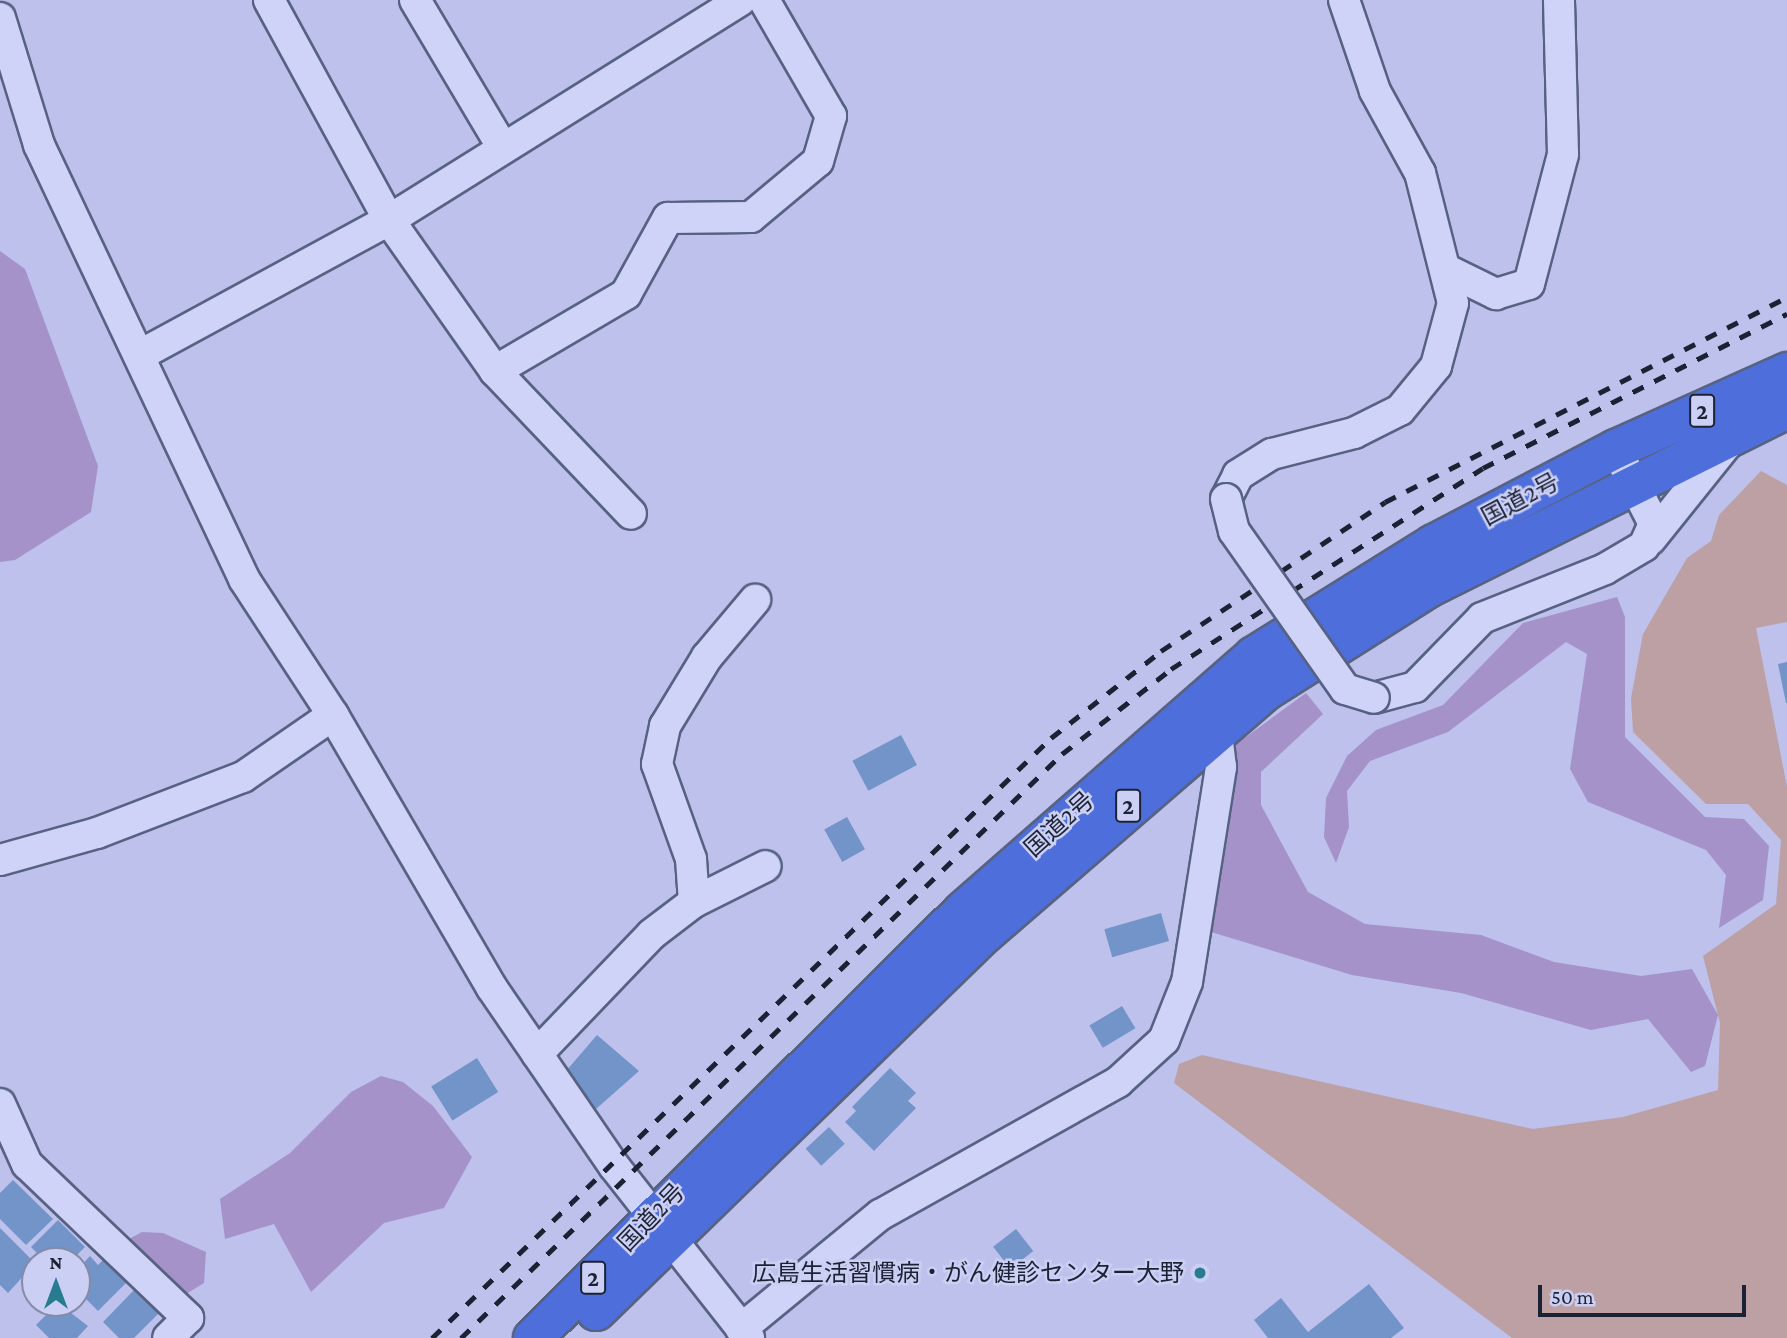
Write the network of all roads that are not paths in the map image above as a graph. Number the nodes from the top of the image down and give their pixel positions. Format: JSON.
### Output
{"nodes":[{"id":1,"x":269,"y":0,"type":"edge"},
{"id":2,"x":415,"y":0,"type":"edge"},
{"id":3,"x":741,"y":0,"type":"edge"},
{"id":4,"x":764,"y":0,"type":"edge"},
{"id":5,"x":1344,"y":0,"type":"edge"},
{"id":6,"x":1559,"y":0,"type":"edge"},
{"id":7,"x":0,"y":18,"type":"edge"},
{"id":8,"x":501,"y":145,"type":"junction"},
{"id":9,"x":389,"y":220,"type":"junction"},
{"id":10,"x":1447,"y":270,"type":"junction"},
{"id":11,"x":142,"y":354,"type":"junction"},
{"id":12,"x":495,"y":371,"type":"junction"},
{"id":13,"x":1787,"y":372,"type":"edge"},
{"id":14,"x":1782,"y":411,"type":"edge"},
{"id":15,"x":1625,"y":465,"type":"junction"},
{"id":16,"x":631,"y":514,"type":"dead end"},
{"id":17,"x":1650,"y":540,"type":"junction"},
{"id":18,"x":755,"y":600,"type":"dead end"},
{"id":19,"x":333,"y":715,"type":"junction"},
{"id":20,"x":1216,"y":729,"type":"junction"},
{"id":21,"x":0,"y":860,"type":"edge"},
{"id":22,"x":766,"y":866,"type":"dead end"},
{"id":23,"x":694,"y":902,"type":"junction"},
{"id":24,"x":537,"y":1054,"type":"junction"},
{"id":25,"x":0,"y":1104,"type":"edge"},
{"id":26,"x":660,"y":1228,"type":"junction"},
{"id":27,"x":745,"y":1334,"type":"edge"},
{"id":28,"x":168,"y":1338,"type":"edge"},
{"id":29,"x":533,"y":1338,"type":"edge"},
{"id":30,"x":568,"y":1338,"type":"edge"}],
"edges":[{"from":1,"to":9,"type":"street"},
{"from":2,"to":8,"type":"street"},
{"from":3,"to":8,"type":"street"},
{"from":4,"to":12,"type":"street"},
{"from":5,"to":10,"type":"street"},
{"from":6,"to":10,"type":"street"},
{"from":7,"to":11,"type":"street"},
{"from":8,"to":9,"type":"street"},
{"from":9,"to":11,"type":"street"},
{"from":9,"to":12,"type":"street"},
{"from":10,"to":17,"type":"street","bridge":true},
{"from":11,"to":19,"type":"street"},
{"from":12,"to":16,"type":"street"},
{"from":13,"to":15,"type":"highway","name":"国道2号","number":"2"},
{"from":14,"to":15,"type":"highway","name":"国道2号","number":"2"},
{"from":14,"to":17,"type":"street"},
{"from":15,"to":17,"type":"street"},
{"from":15,"to":20,"type":"highway","name":"国道2号","number":"2"},
{"from":15,"to":26,"type":"highway","name":"国道2号","number":"2"},
{"from":18,"to":23,"type":"street"},
{"from":19,"to":21,"type":"street"},
{"from":19,"to":24,"type":"street"},
{"from":20,"to":26,"type":"highway","name":"国道2号","number":"2"},
{"from":20,"to":27,"type":"street"},
{"from":22,"to":23,"type":"street"},
{"from":23,"to":24,"type":"street"},
{"from":24,"to":26,"type":"street"},
{"from":25,"to":28,"type":"street"},
{"from":26,"to":27,"type":"street"},
{"from":26,"to":29,"type":"highway","name":"国道2号","number":"2"},
{"from":26,"to":30,"type":"highway","name":"国道2号","number":"2"}]}
